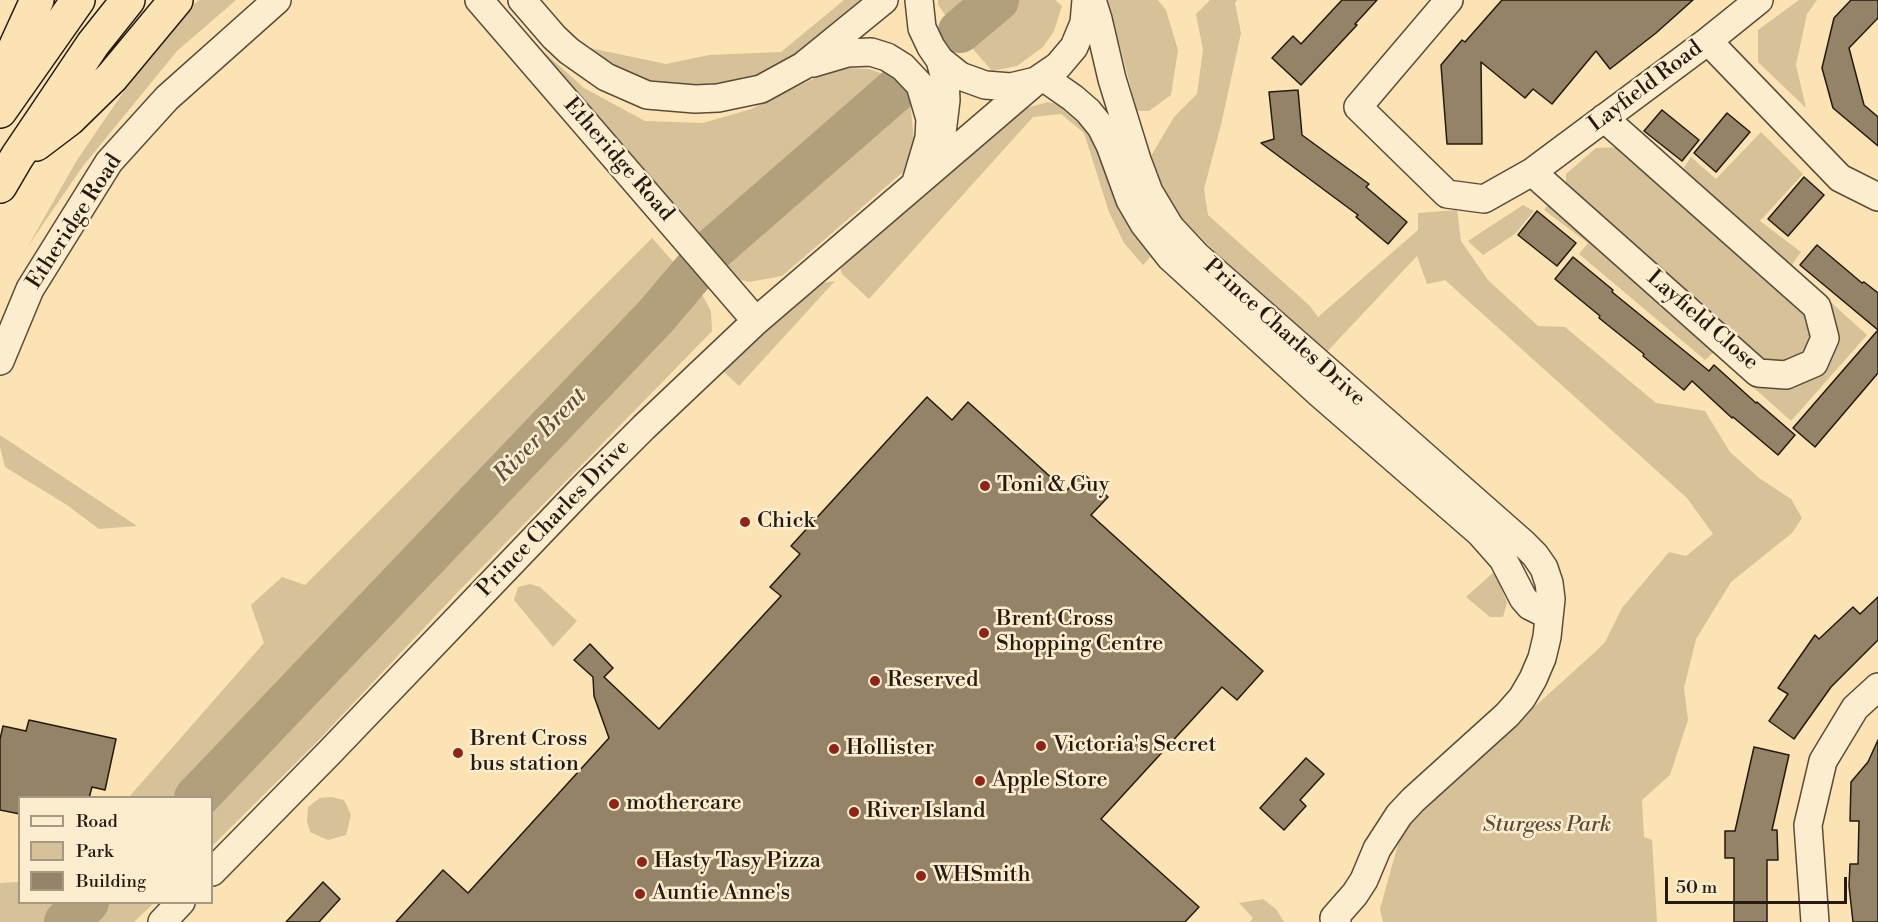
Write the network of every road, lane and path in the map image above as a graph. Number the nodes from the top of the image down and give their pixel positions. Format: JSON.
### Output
{"nodes":[{"id":1,"x":37,"y":0,"type":"edge"},
{"id":2,"x":78,"y":0,"type":"edge"},
{"id":3,"x":128,"y":0,"type":"edge"},
{"id":4,"x":176,"y":0,"type":"edge"},
{"id":5,"x":277,"y":0,"type":"edge"},
{"id":6,"x":479,"y":0,"type":"edge"},
{"id":7,"x":504,"y":0,"type":"edge"},
{"id":8,"x":522,"y":0,"type":"edge"},
{"id":9,"x":884,"y":0,"type":"edge"},
{"id":10,"x":919,"y":0,"type":"edge"},
{"id":11,"x":1086,"y":0,"type":"edge"},
{"id":12,"x":1092,"y":0,"type":"edge"},
{"id":13,"x":1449,"y":0,"type":"edge"},
{"id":14,"x":1759,"y":0,"type":"edge"},
{"id":15,"x":1708,"y":41,"type":"junction"},
{"id":16,"x":516,"y":44,"type":"junction"},
{"id":17,"x":847,"y":53,"type":"junction"},
{"id":18,"x":935,"y":53,"type":"junction"},
{"id":19,"x":803,"y":66,"type":"junction"},
{"id":20,"x":1039,"y":79,"type":"junction"},
{"id":21,"x":0,"y":84,"type":"edge"},
{"id":22,"x":0,"y":111,"type":"edge"},
{"id":23,"x":1604,"y":118,"type":"junction"},
{"id":24,"x":17,"y":157,"type":"junction"},
{"id":25,"x":1532,"y":172,"type":"junction"},
{"id":26,"x":915,"y":185,"type":"junction"},
{"id":27,"x":0,"y":186,"type":"edge"},
{"id":28,"x":1878,"y":197,"type":"edge"},
{"id":29,"x":756,"y":321,"type":"junction"},
{"id":30,"x":0,"y":361,"type":"edge"},
{"id":31,"x":1548,"y":615,"type":"junction"},
{"id":32,"x":1878,"y":687,"type":"edge"},
{"id":33,"x":213,"y":871,"type":"edge"},
{"id":34,"x":180,"y":904,"type":"edge"},
{"id":35,"x":162,"y":922,"type":"edge"},
{"id":36,"x":1337,"y":922,"type":"edge"},
{"id":37,"x":1815,"y":922,"type":"edge"}],
"edges":[{"from":1,"to":21,"type":"highway"},
{"from":2,"to":22,"type":"highway"},
{"from":3,"to":24,"type":"highway"},
{"from":4,"to":24,"type":"highway"},
{"from":5,"to":30,"type":"street","name":"Etheridge Road"},
{"from":6,"to":16,"type":"street","name":"Etheridge Road"},
{"from":7,"to":16,"type":"street"},
{"from":8,"to":19,"type":"street"},
{"from":9,"to":19,"type":"street"},
{"from":10,"to":18,"type":"street","name":"Prince Charles Drive"},
{"from":11,"to":20,"type":"street"},
{"from":12,"to":31,"type":"street","name":"Prince Charles Drive"},
{"from":13,"to":25,"type":"street","name":"Layfield Road"},
{"from":14,"to":15,"type":"street","name":"Layfield Road"},
{"from":15,"to":23,"type":"street","name":"Layfield Road"},
{"from":15,"to":28,"type":"street"},
{"from":16,"to":29,"type":"street","name":"Etheridge Road"},
{"from":17,"to":18,"type":"street"},
{"from":17,"to":19,"type":"street"},
{"from":17,"to":26,"type":"street"},
{"from":18,"to":20,"type":"street"},
{"from":18,"to":26,"type":"street","name":"Prince Charles Drive"},
{"from":20,"to":26,"type":"street","name":"Prince Charles Drive"},
{"from":20,"to":31,"type":"street","name":"Prince Charles Drive"},
{"from":23,"to":25,"type":"street","name":"Layfield Road"},
{"from":23,"to":25,"type":"street","name":"Layfield Close"},
{"from":24,"to":27,"type":"highway"},
{"from":26,"to":29,"type":"street","name":"Prince Charles Drive"},
{"from":29,"to":33,"type":"street","name":"Prince Charles Drive"},
{"from":31,"to":36,"type":"street","name":"Prince Charles Drive"},
{"from":32,"to":37,"type":"street"},
{"from":34,"to":35,"type":"street"}]}
